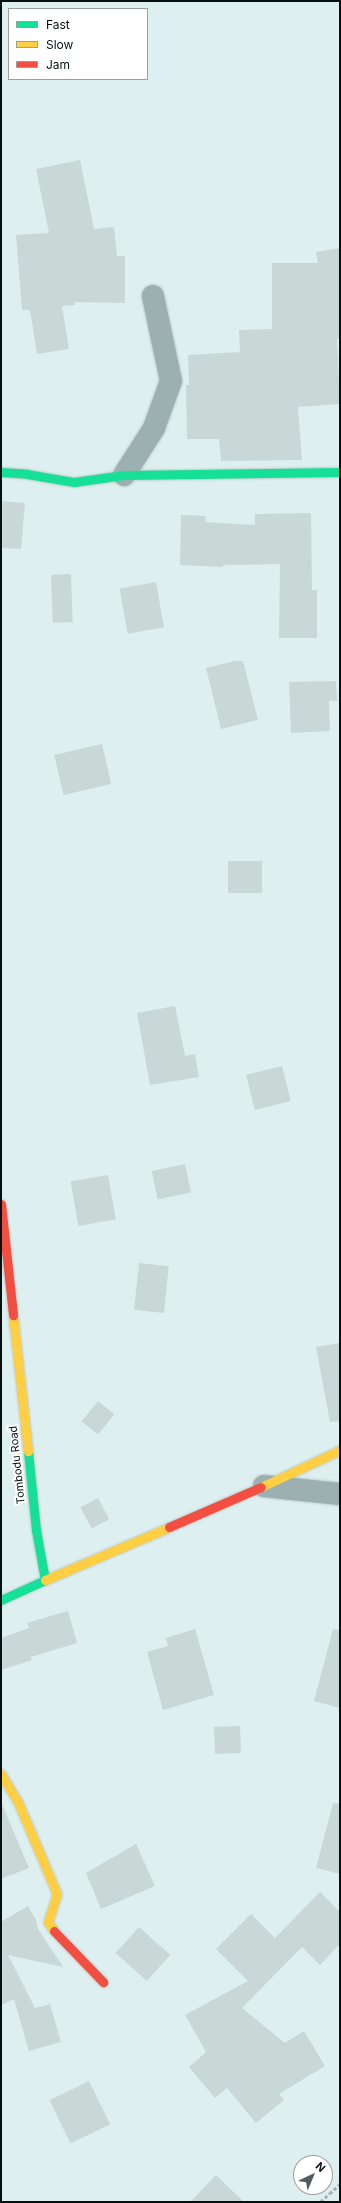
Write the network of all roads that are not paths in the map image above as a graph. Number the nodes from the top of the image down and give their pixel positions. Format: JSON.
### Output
{"nodes":[{"id":1,"x":153,"y":296,"type":"dead end"},
{"id":2,"x":1,"y":472,"type":"edge"},
{"id":3,"x":340,"y":472,"type":"edge"},
{"id":4,"x":124,"y":475,"type":"junction"},
{"id":5,"x":1,"y":1204,"type":"edge"},
{"id":6,"x":340,"y":1450,"type":"edge"},
{"id":7,"x":264,"y":1486,"type":"junction"},
{"id":8,"x":340,"y":1494,"type":"edge"},
{"id":9,"x":45,"y":1580,"type":"junction"},
{"id":10,"x":1,"y":1600,"type":"edge"},
{"id":11,"x":1,"y":1774,"type":"edge"},
{"id":12,"x":103,"y":1982,"type":"dead end"}],
"edges":[{"from":1,"to":4,"type":"street"},
{"from":2,"to":4,"type":"street"},
{"from":3,"to":4,"type":"street"},
{"from":5,"to":9,"type":"street","name":"Tombodu Road"},
{"from":6,"to":7,"type":"street"},
{"from":7,"to":8,"type":"street"},
{"from":7,"to":9,"type":"street"},
{"from":9,"to":10,"type":"street"},
{"from":11,"to":12,"type":"street"}]}
